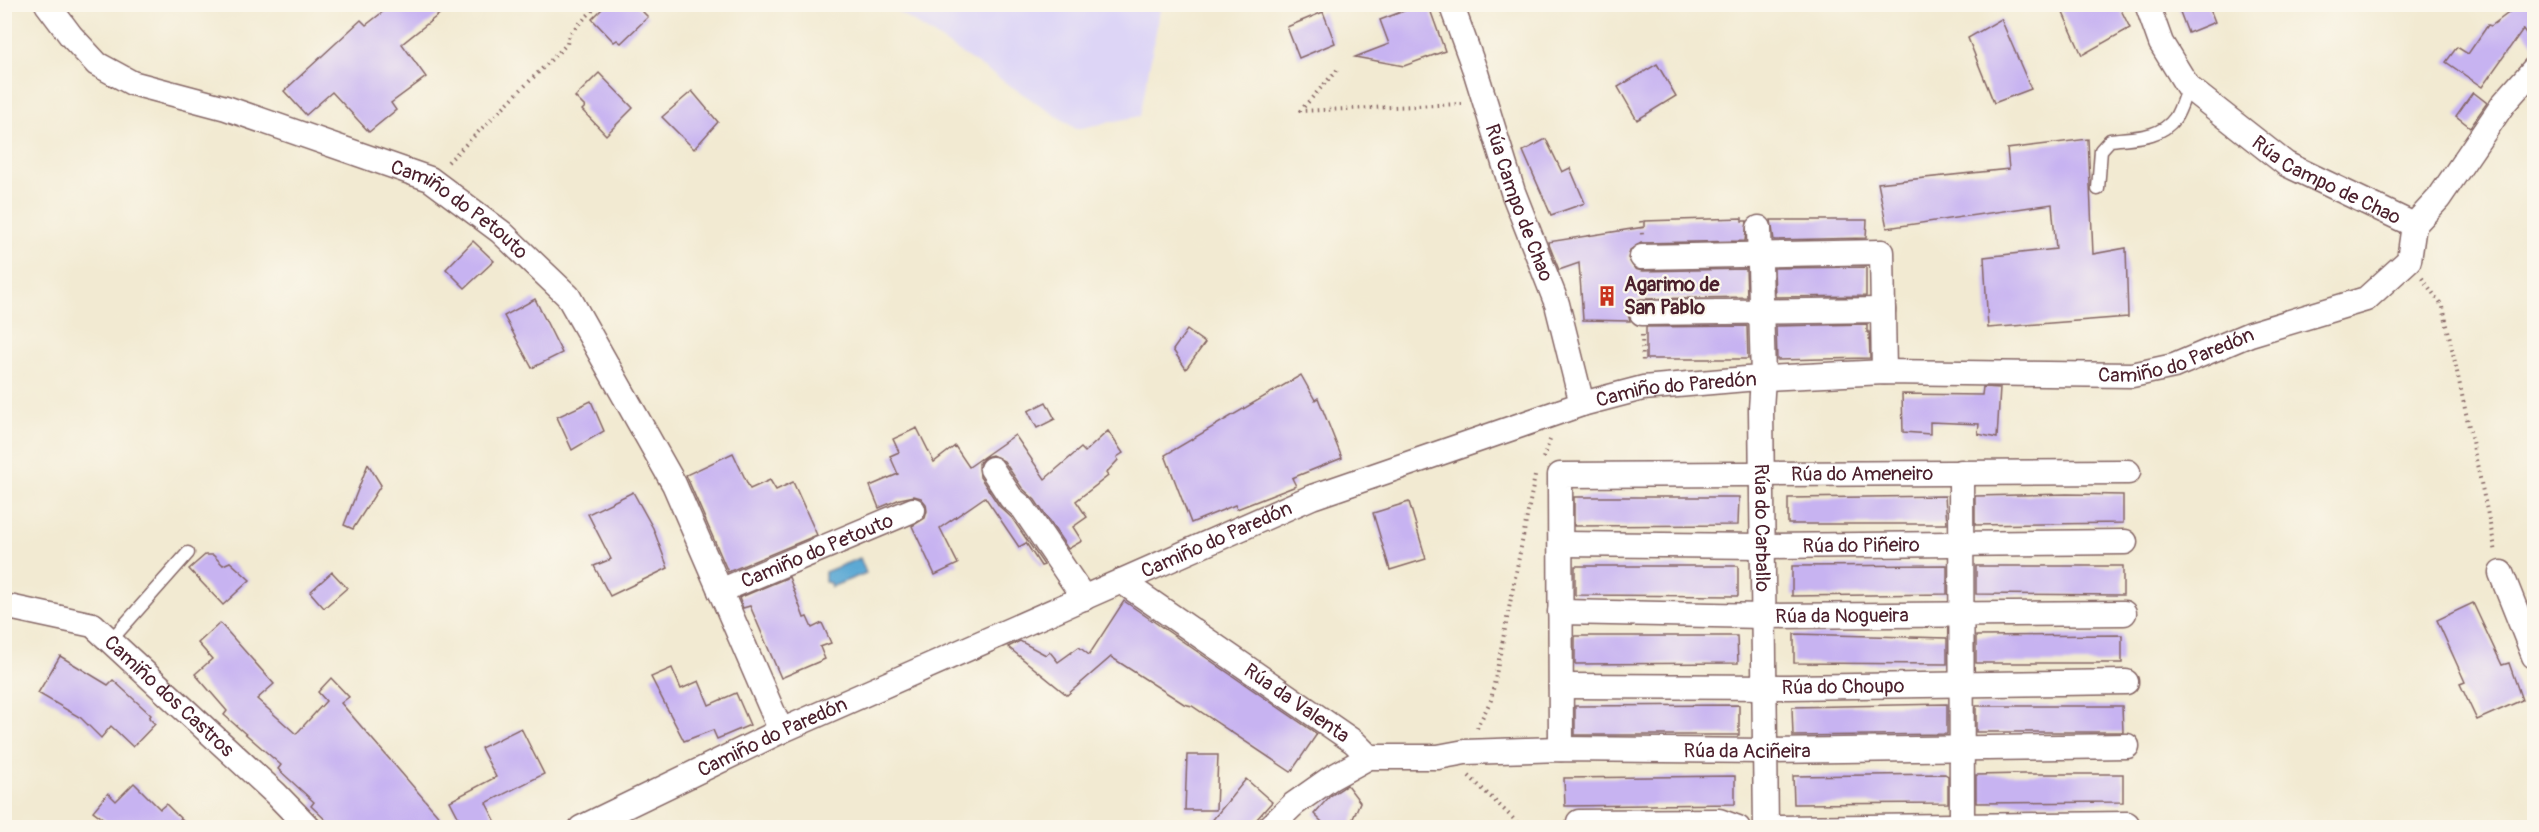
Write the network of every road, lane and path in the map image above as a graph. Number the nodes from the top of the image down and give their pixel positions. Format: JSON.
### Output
{"nodes":[{"id":1,"x":47,"y":4,"type":"edge"},
{"id":2,"x":599,"y":4,"type":"edge"},
{"id":3,"x":1451,"y":4,"type":"edge"},
{"id":4,"x":2147,"y":4,"type":"edge"},
{"id":5,"x":2535,"y":69,"type":"edge"},
{"id":6,"x":1337,"y":70,"type":"dead end"},
{"id":7,"x":1476,"y":73,"type":"junction"},
{"id":8,"x":2188,"y":87,"type":"junction"},
{"id":9,"x":430,"y":179,"type":"junction"},
{"id":10,"x":2098,"y":189,"type":"dead end"},
{"id":11,"x":2414,"y":225,"type":"junction"},
{"id":12,"x":1759,"y":228,"type":"dead end"},
{"id":13,"x":1759,"y":256,"type":"junction"},
{"id":14,"x":1642,"y":257,"type":"dead end"},
{"id":15,"x":2409,"y":260,"type":"junction"},
{"id":16,"x":1883,"y":310,"type":"junction"},
{"id":17,"x":1760,"y":311,"type":"junction"},
{"id":18,"x":1642,"y":313,"type":"dead end"},
{"id":19,"x":1884,"y":372,"type":"junction"},
{"id":20,"x":1763,"y":378,"type":"junction"},
{"id":21,"x":1573,"y":406,"type":"junction"},
{"id":22,"x":1541,"y":461,"type":"dead end"},
{"id":23,"x":992,"y":470,"type":"dead end"},
{"id":24,"x":1762,"y":472,"type":"junction"},
{"id":25,"x":1961,"y":472,"type":"junction"},
{"id":26,"x":2128,"y":472,"type":"dead end"},
{"id":27,"x":1549,"y":473,"type":"junction"},
{"id":28,"x":913,"y":510,"type":"dead end"},
{"id":29,"x":2125,"y":542,"type":"dead end"},
{"id":30,"x":1560,"y":544,"type":"junction"},
{"id":31,"x":1961,"y":544,"type":"junction"},
{"id":32,"x":1763,"y":546,"type":"junction"},
{"id":33,"x":188,"y":553,"type":"dead end"},
{"id":34,"x":2501,"y":573,"type":"joint"},
{"id":35,"x":1121,"y":581,"type":"junction"},
{"id":36,"x":720,"y":591,"type":"junction"},
{"id":37,"x":1084,"y":598,"type":"junction"},
{"id":38,"x":9,"y":607,"type":"dead end"},
{"id":39,"x":1560,"y":612,"type":"junction"},
{"id":40,"x":2124,"y":613,"type":"dead end"},
{"id":41,"x":1961,"y":614,"type":"junction"},
{"id":42,"x":1763,"y":616,"type":"junction"},
{"id":43,"x":111,"y":640,"type":"junction"},
{"id":44,"x":2535,"y":656,"type":"edge"},
{"id":45,"x":2126,"y":682,"type":"dead end"},
{"id":46,"x":1961,"y":685,"type":"junction"},
{"id":47,"x":1561,"y":686,"type":"junction"},
{"id":48,"x":1764,"y":687,"type":"junction"},
{"id":49,"x":781,"y":731,"type":"junction"},
{"id":50,"x":2127,"y":746,"type":"dead end"},
{"id":51,"x":1962,"y":747,"type":"junction"},
{"id":52,"x":1561,"y":749,"type":"junction"},
{"id":53,"x":1765,"y":751,"type":"junction"},
{"id":54,"x":1465,"y":752,"type":"junction"},
{"id":55,"x":1369,"y":757,"type":"junction"},
{"id":56,"x":1438,"y":757,"type":"junction"},
{"id":57,"x":1579,"y":822,"type":"dead end"},
{"id":58,"x":2127,"y":824,"type":"dead end"},
{"id":59,"x":1726,"y":825,"type":"edge"},
{"id":60,"x":1820,"y":826,"type":"edge"},
{"id":61,"x":1962,"y":826,"type":"edge"},
{"id":62,"x":309,"y":828,"type":"edge"},
{"id":63,"x":582,"y":828,"type":"edge"},
{"id":64,"x":1269,"y":828,"type":"edge"},
{"id":65,"x":1523,"y":828,"type":"edge"},
{"id":66,"x":1766,"y":828,"type":"edge"},
{"id":67,"x":1779,"y":828,"type":"edge"}],
"edges":[{"from":1,"to":9,"type":"street","name":"Camiño do Petouto"},
{"from":2,"to":9,"type":"path"},
{"from":3,"to":7,"type":"street","name":"Rúa Campo de Chao"},
{"from":4,"to":8,"type":"street","name":"Rúa Campo de Chao"},
{"from":5,"to":11,"type":"street","name":"Rúa Campo de Chao"},
{"from":6,"to":7,"type":"path"},
{"from":7,"to":21,"type":"street","name":"Rúa Campo de Chao"},
{"from":8,"to":10,"type":"lane"},
{"from":8,"to":11,"type":"street","name":"Rúa Campo de Chao"},
{"from":9,"to":36,"type":"street","name":"Camiño do Petouto"},
{"from":11,"to":15,"type":"street"},
{"from":12,"to":13,"type":"street","name":"Rúa do Carballo"},
{"from":13,"to":14,"type":"street"},
{"from":13,"to":16,"type":"street"},
{"from":13,"to":17,"type":"street","name":"Rúa do Carballo"},
{"from":15,"to":19,"type":"street","name":"Camiño do Paredón"},
{"from":15,"to":34,"type":"path"},
{"from":16,"to":17,"type":"street"},
{"from":16,"to":19,"type":"street"},
{"from":17,"to":18,"type":"street"},
{"from":17,"to":20,"type":"street","name":"Rúa do Carballo"},
{"from":19,"to":20,"type":"street","name":"Camiño do Paredón"},
{"from":20,"to":21,"type":"street","name":"Camiño do Paredón"},
{"from":20,"to":24,"type":"street","name":"Rúa do Carballo"},
{"from":21,"to":22,"type":"path"},
{"from":21,"to":35,"type":"street","name":"Camiño do Paredón"},
{"from":23,"to":37,"type":"street"},
{"from":24,"to":25,"type":"street","name":"Rúa do Ameneiro"},
{"from":24,"to":27,"type":"street","name":"Rúa do Ameneiro"},
{"from":24,"to":32,"type":"street","name":"Rúa do Carballo"},
{"from":25,"to":26,"type":"street","name":"Rúa do Ameneiro"},
{"from":25,"to":31,"type":"street"},
{"from":27,"to":30,"type":"street"},
{"from":27,"to":54,"type":"path"},
{"from":28,"to":36,"type":"street","name":"Camiño do Petouto"},
{"from":29,"to":31,"type":"street","name":"Rúa do Piñeiro"},
{"from":30,"to":32,"type":"street","name":"Rúa do Piñeiro"},
{"from":30,"to":39,"type":"street"},
{"from":31,"to":32,"type":"street","name":"Rúa do Piñeiro"},
{"from":31,"to":41,"type":"street"},
{"from":32,"to":42,"type":"street","name":"Rúa do Carballo"},
{"from":33,"to":43,"type":"lane"},
{"from":34,"to":44,"type":"street"},
{"from":35,"to":37,"type":"street","name":"Camiño do Paredón"},
{"from":35,"to":55,"type":"street","name":"Rúa da Valenta"},
{"from":36,"to":49,"type":"street","name":"Camiño do Petouto"},
{"from":37,"to":49,"type":"street","name":"Camiño do Paredón"},
{"from":38,"to":43,"type":"street","name":"Camiño dos Castros"},
{"from":39,"to":42,"type":"street","name":"Rúa da Nogueira"},
{"from":39,"to":47,"type":"street"},
{"from":40,"to":41,"type":"street","name":"Rúa da Nogueira"},
{"from":41,"to":42,"type":"street","name":"Rúa da Nogueira"},
{"from":41,"to":46,"type":"street"},
{"from":42,"to":48,"type":"street","name":"Rúa do Carballo"},
{"from":43,"to":62,"type":"street","name":"Camiño dos Castros"},
{"from":45,"to":46,"type":"street","name":"Rúa do Choupo"},
{"from":46,"to":48,"type":"street","name":"Rúa do Choupo"},
{"from":46,"to":51,"type":"street"},
{"from":47,"to":48,"type":"street","name":"Rúa do Choupo"},
{"from":47,"to":52,"type":"street"},
{"from":48,"to":53,"type":"street","name":"Rúa do Carballo"},
{"from":49,"to":63,"type":"street","name":"Camiño do Paredón"},
{"from":50,"to":51,"type":"street","name":"Rúa da Aciñeira"},
{"from":51,"to":53,"type":"street","name":"Rúa da Aciñeira"},
{"from":51,"to":61,"type":"street"},
{"from":52,"to":53,"type":"street","name":"Rúa da Aciñeira"},
{"from":52,"to":54,"type":"street","name":"Rúa da Aciñeira"},
{"from":53,"to":66,"type":"street","name":"Rúa do Carballo"},
{"from":54,"to":56,"type":"street","name":"Rúa da Aciñeira"},
{"from":55,"to":56,"type":"street","name":"Rúa da Aciñeira"},
{"from":55,"to":64,"type":"street","name":"Rúa da Valenta"},
{"from":56,"to":65,"type":"path"},
{"from":57,"to":59,"type":"street"},
{"from":58,"to":61,"type":"street"},
{"from":60,"to":61,"type":"street"},
{"from":60,"to":67,"type":"street"}]}
